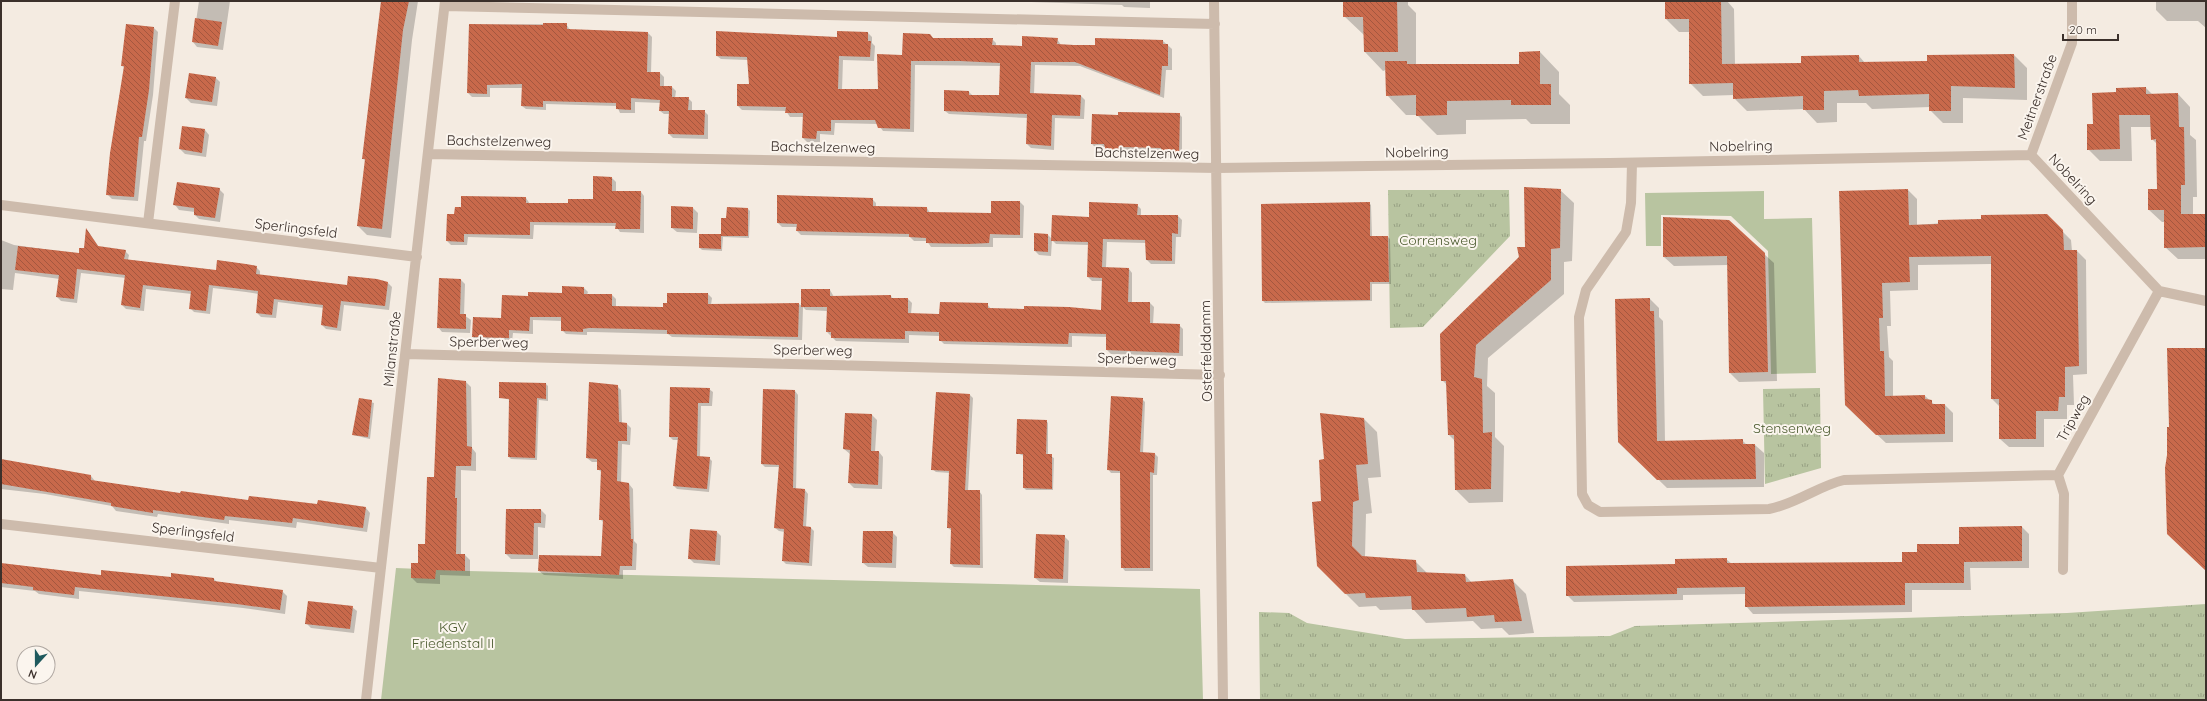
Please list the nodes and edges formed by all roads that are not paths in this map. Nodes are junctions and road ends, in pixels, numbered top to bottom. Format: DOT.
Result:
graph roads {
  1 [pos="175,1"];
  2 [pos="1214,1"];
  3 [pos="2072,1"];
  4 [pos="445,4"];
  5 [pos="1215,24"];
  6 [pos="428,154"];
  7 [pos="2031,155"];
  8 [pos="1632,163"];
  9 [pos="1217,168"];
  10 [pos="1,205"];
  11 [pos="148,224"];
  12 [pos="417,256"];
  13 [pos="2159,291"];
  14 [pos="2206,301"];
  15 [pos="406,354"];
  16 [pos="1220,376"];
  17 [pos="2058,475"];
  18 [pos="1,524"];
  19 [pos="381,568"];
  20 [pos="2063,570"];
  21 [pos="366,700"];
  22 [pos="1223,700"];
  1 -- 11 [label="street"];
  2 -- 5 [label="street, Osterfelddamm"];
  3 -- 7 [label="street, Meitnerstraße"];
  4 -- 5 [label="street"];
  4 -- 6 [label="street, Milanstraße"];
  5 -- 9 [label="street, Osterfelddamm"];
  6 -- 9 [label="street, Bachstelzenweg"];
  6 -- 12 [label="street, Milanstraße"];
  7 -- 8 [label="street, Nobelring"];
  7 -- 13 [label="street, Nobelring"];
  8 -- 9 [label="street, Nobelring"];
  8 -- 17 [label="street"];
  9 -- 16 [label="street, Osterfelddamm"];
  10 -- 11 [label="street, Sperlingsfeld"];
  11 -- 12 [label="street, Sperlingsfeld"];
  12 -- 15 [label="street, Milanstraße"];
  13 -- 14 [label="street"];
  13 -- 17 [label="street, Tripweg"];
  15 -- 16 [label="street, Sperberweg"];
  15 -- 19 [label="street, Milanstraße"];
  16 -- 22 [label="street, Osterfelddamm"];
  17 -- 20 [label="street"];
  18 -- 19 [label="street, Sperlingsfeld"];
  19 -- 21 [label="street, Milanstraße"];
}
